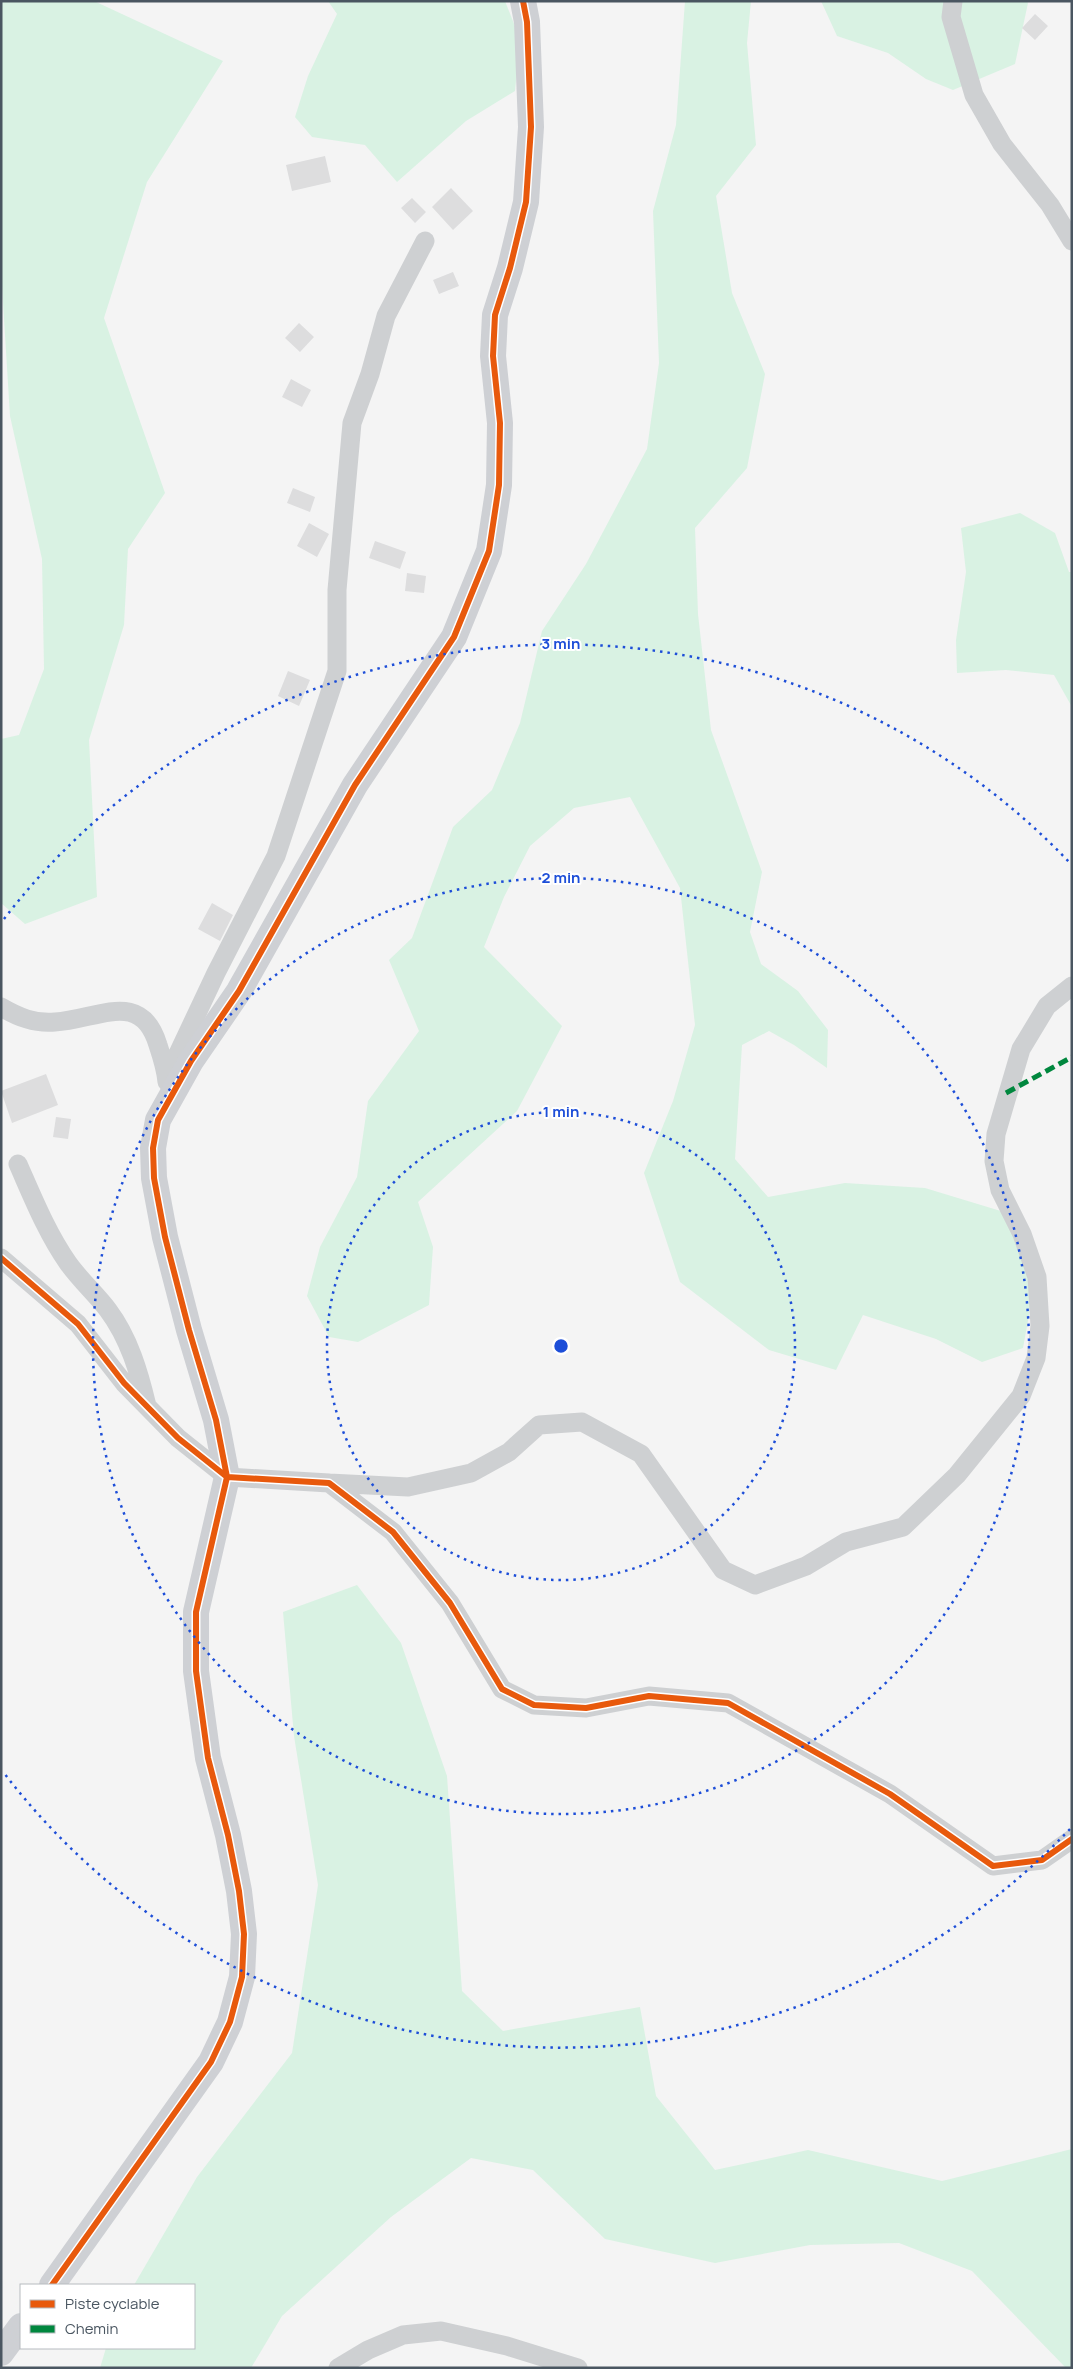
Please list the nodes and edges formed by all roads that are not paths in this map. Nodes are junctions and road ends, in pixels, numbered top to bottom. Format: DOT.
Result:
graph roads {
  1 [pos="523,1"];
  2 [pos="952,1"];
  3 [pos="425,241"];
  4 [pos="1072,242"];
  5 [pos="1072,986"];
  6 [pos="1,1007"];
  7 [pos="168,1089"];
  8 [pos="18,1164"];
  9 [pos="1,1258"];
  10 [pos="148,1407"];
  11 [pos="227,1477"];
  12 [pos="329,1483"];
  13 [pos="1072,1839"];
  14 [pos="53,2284"];
  15 [pos="20,2327"];
  16 [pos="1,2354"];
  17 [pos="338,2368"];
  18 [pos="578,2368"];
  1 -- 7 [label="street"];
  2 -- 4 [label="street"];
  3 -- 7 [label="street"];
  5 -- 12 [label="street"];
  6 -- 7 [label="street"];
  7 -- 11 [label="street"];
  8 -- 10 [label="street"];
  9 -- 10 [label="street"];
  10 -- 11 [label="street"];
  11 -- 12 [label="street"];
  11 -- 14 [label="street"];
  12 -- 13 [label="street"];
  15 -- 16 [label="street"];
  17 -- 18 [label="street"];
}
